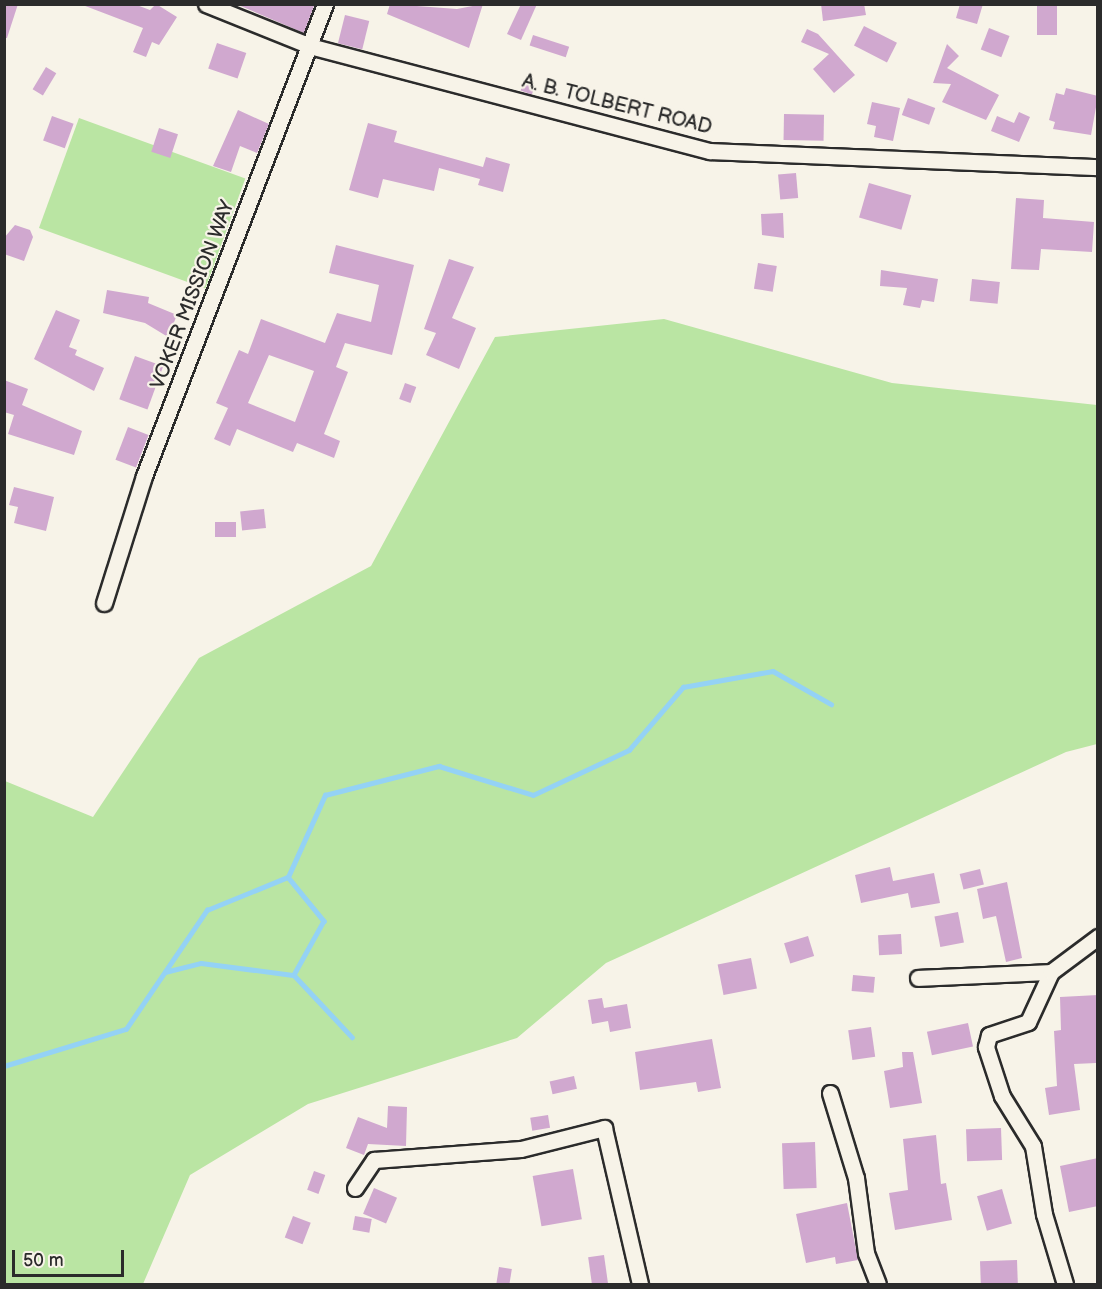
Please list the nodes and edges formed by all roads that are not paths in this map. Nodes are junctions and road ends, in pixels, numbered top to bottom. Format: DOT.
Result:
graph roads {
  1 [pos="206,4"];
  2 [pos="325,4"];
  3 [pos="313,47"];
  4 [pos="1098,167"];
  5 [pos="104,603"];
  6 [pos="1098,937"];
  7 [pos="1052,972"];
  8 [pos="918,978"];
  9 [pos="830,1093"];
  10 [pos="355,1188"];
  11 [pos="640,1284"];
  12 [pos="878,1284"];
  13 [pos="1065,1284"];
  1 -- 3 [label="street, A. B. TOLBERT ROAD"];
  2 -- 3 [label="street, VOKER MISSION WAY"];
  3 -- 4 [label="street, A. B. TOLBERT ROAD"];
  3 -- 5 [label="street, VOKER MISSION WAY"];
  6 -- 7 [label="street"];
  7 -- 8 [label="street"];
  7 -- 13 [label="street"];
  9 -- 12 [label="street"];
  10 -- 11 [label="street"];
}
